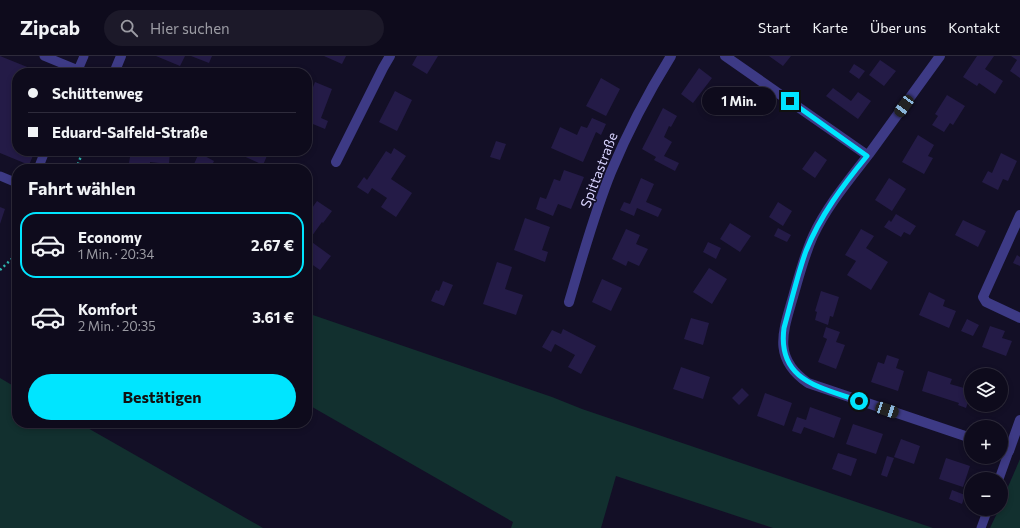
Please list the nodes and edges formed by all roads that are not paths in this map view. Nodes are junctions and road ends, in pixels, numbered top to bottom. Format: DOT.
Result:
graph roads {
  1 [pos="44,56"];
  2 [pos="84,56"];
  3 [pos="121,56"];
  4 [pos="390,56"];
  5 [pos="671,56"];
  6 [pos="725,56"];
  7 [pos="940,56"];
  8 [pos="70,68"];
  9 [pos="80,68"];
  10 [pos="116,68"];
  11 [pos="867,156"];
  12 [pos="336,162"];
  13 [pos="0,176"];
  14 [pos="12,181"];
  15 [pos="1020,215"];
  16 [pos="569,302"];
  17 [pos="1020,318"];
  18 [pos="1020,420"];
  19 [pos="964,436"];
  20 [pos="1008,443"];
  21 [pos="985,516"];
  22 [pos="981,528"];
  1 -- 8 [label="lane"];
  2 -- 9 [label="lane"];
  3 -- 10 [label="street"];
  4 -- 12 [label="street"];
  5 -- 16 [label="street, Spittastraße"];
  6 -- 11 [label="street"];
  7 -- 11 [label="street"];
  11 -- 19 [label="street"];
  13 -- 14 [label="lane"];
  15 -- 17 [label="street"];
  18 -- 20 [label="street"];
  21 -- 22 [label="lane"];
}
